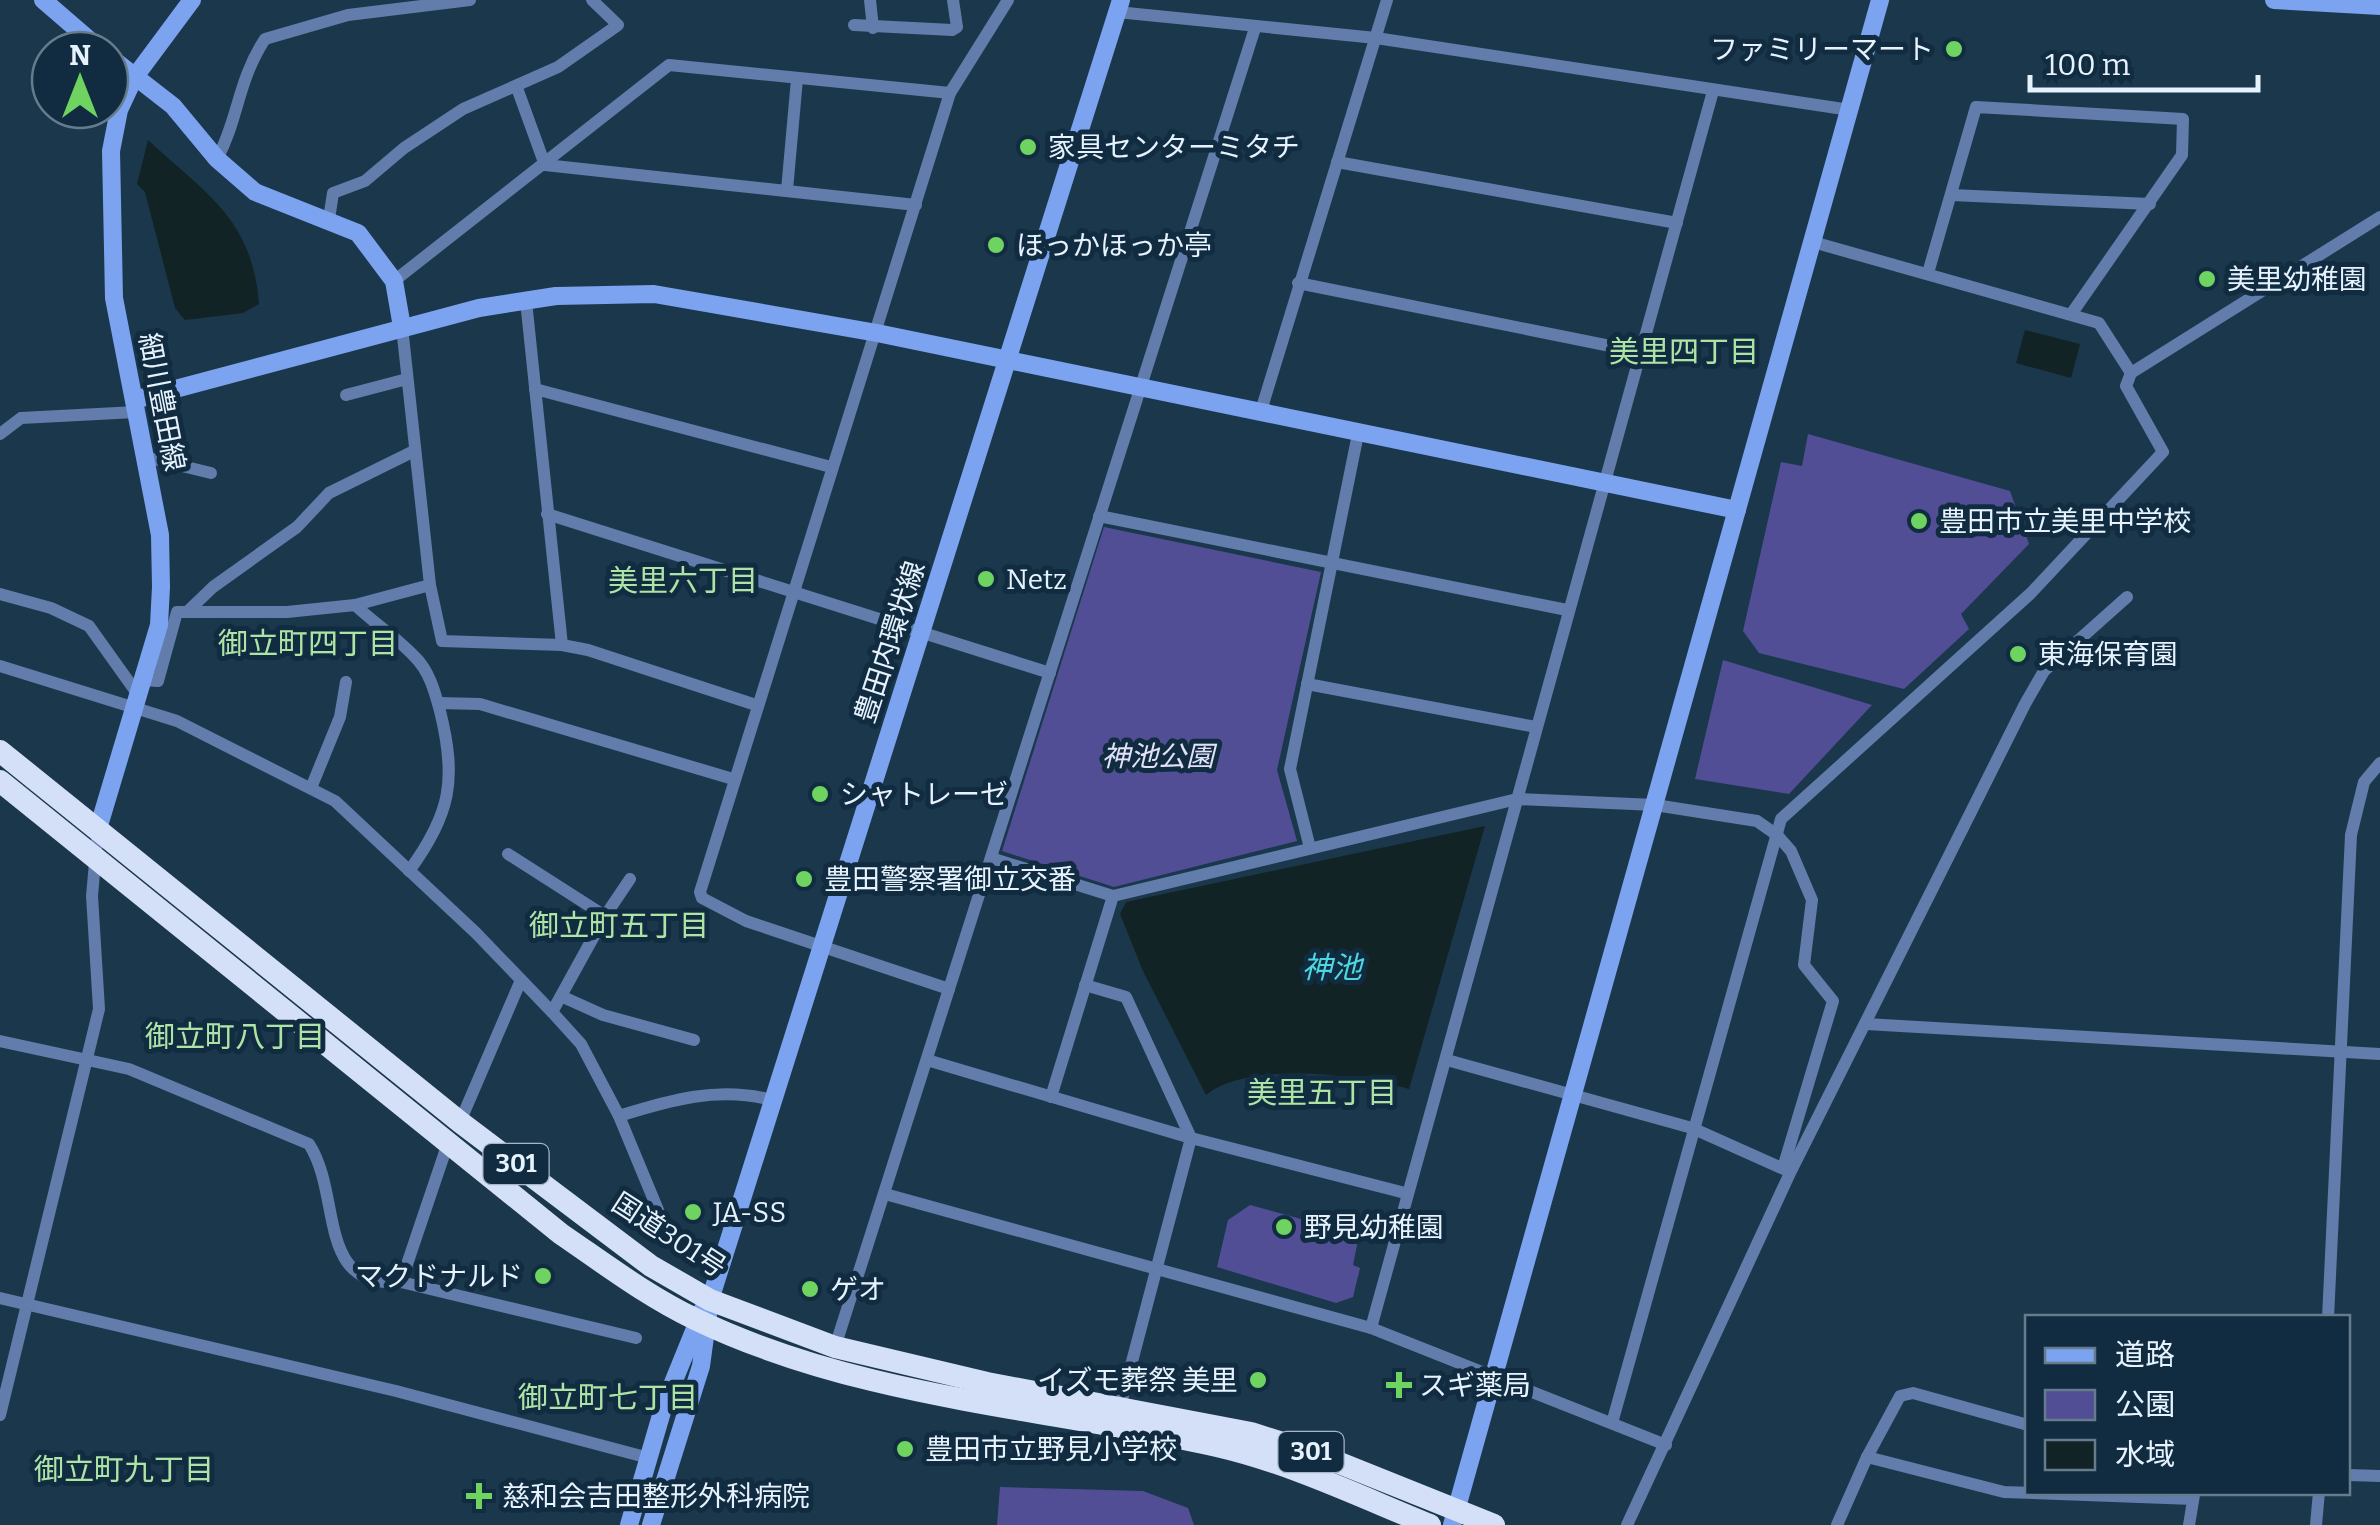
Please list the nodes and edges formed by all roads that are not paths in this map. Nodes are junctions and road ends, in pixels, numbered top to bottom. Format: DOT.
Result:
graph roads {
  1 [pos="43,0"];
  2 [pos="192,0"];
  3 [pos="470,0"];
  4 [pos="592,0"];
  5 [pos="870,0"];
  6 [pos="953,0"];
  7 [pos="1008,0"];
  8 [pos="1388,0"];
  9 [pos="1880,0"];
  10 [pos="2276,0"];
  11 [pos="1119,6"];
  12 [pos="2380,6"];
  13 [pos="854,25"];
  14 [pos="872,28"];
  15 [pos="1255,28"];
  16 [pos="78,30"];
  17 [pos="1376,38"];
  18 [pos="130,74"];
  19 [pos="134,78"];
  20 [pos="797,79"];
  21 [pos="517,88"];
  22 [pos="1714,91"];
  23 [pos="950,93"];
  24 [pos="1850,110"];
  25 [pos="217,160"];
  26 [pos="1337,162"];
  27 [pos="545,166"];
  28 [pos="786,190"];
  29 [pos="1952,195"];
  30 [pos="2150,204"];
  31 [pos="916,205"];
  32 [pos="2380,217"];
  33 [pos="329,220"];
  34 [pos="1677,224"];
  35 [pos="1813,242"];
  36 [pos="1928,273"];
  37 [pos="394,281"];
  38 [pos="1298,283"];
  39 [pos="526,301"];
  40 [pos="2072,313"];
  41 [pos="402,327"];
  42 [pos="876,332"];
  43 [pos="1640,352"];
  44 [pos="1006,362"];
  45 [pos="2132,373"];
  46 [pos="407,379"];
  47 [pos="1140,388"];
  48 [pos="535,389"];
  49 [pos="346,396"];
  50 [pos="135,406"];
  51 [pos="1260,414"];
  52 [pos="0,434"];
  53 [pos="1358,434"];
  54 [pos="414,451"];
  55 [pos="145,457"];
  56 [pos="831,467"];
  57 [pos="211,473"];
  58 [pos="1606,482"];
  59 [pos="1737,510"];
  60 [pos="547,514"];
  61 [pos="1099,516"];
  62 [pos="1331,564"];
  63 [pos="430,585"];
  64 [pos="792,593"];
  65 [pos="0,594"];
  66 [pos="2128,597"];
  67 [pos="355,605"];
  68 [pos="1568,610"];
  69 [pos="187,612"];
  70 [pos="924,630"];
  71 [pos="562,645"];
  72 [pos="0,666"];
  73 [pos="1050,673"];
  74 [pos="346,682"];
  75 [pos="1307,684"];
  76 [pos="139,696"];
  77 [pos="438,702"];
  78 [pos="756,705"];
  79 [pos="1536,728"];
  80 [pos="0,752"];
  81 [pos="2380,763"];
  82 [pos="733,779"];
  83 [pos="0,781"];
  84 [pos="311,788"];
  85 [pos="1517,798"];
  86 [pos="1655,805"];
  87 [pos="98,829"];
  88 [pos="1777,834"];
  89 [pos="1310,848"];
  90 [pos="94,854"];
  91 [pos="508,854"];
  92 [pos="992,858"];
  93 [pos="408,871"];
  94 [pos="630,879"];
  95 [pos="1113,896"];
  96 [pos="605,916"];
  97 [pos="823,944"];
  98 [pos="521,980"];
  99 [pos="1085,985"];
  100 [pos="950,989"];
  101 [pos="563,996"];
  102 [pos="552,1012"];
  103 [pos="1866,1024"];
  104 [pos="694,1040"];
  105 [pos="0,1041"];
  106 [pos="2340,1052"];
  107 [pos="2380,1054"];
  108 [pos="86,1060"];
  109 [pos="927,1060"];
  110 [pos="1447,1060"];
  111 [pos="1573,1095"];
  112 [pos="1051,1097"];
  113 [pos="772,1100"];
  114 [pos="619,1116"];
  115 [pos="1692,1128"];
  116 [pos="454,1131"];
  117 [pos="1192,1138"];
  118 [pos="1787,1170"];
  119 [pos="1405,1193"];
  120 [pos="885,1194"];
  121 [pos="663,1222"];
  122 [pos="1158,1271"];
  123 [pos="402,1282"];
  124 [pos="0,1298"];
  125 [pos="28,1304"];
  126 [pos="704,1314"];
  127 [pos="2328,1315"];
  128 [pos="1371,1328"];
  129 [pos="636,1338"];
  130 [pos="835,1347"];
  131 [pos="1494,1378"];
  132 [pos="1120,1406"];
  133 [pos="0,1415"];
  134 [pos="1612,1423"];
  135 [pos="2025,1424"];
  136 [pos="1666,1445"];
  137 [pos="1867,1457"];
  138 [pos="648,1458"];
  139 [pos="2350,1474"];
  140 [pos="2380,1476"];
  141 [pos="2025,1492"];
  142 [pos="2145,1495"];
  143 [pos="2319,1495"];
  144 [pos="2194,1496"];
  145 [pos="1454,1518"];
  146 [pos="629,1525"];
  147 [pos="650,1525"];
  148 [pos="1430,1525"];
  149 [pos="1494,1525"];
  150 [pos="1628,1525"];
  151 [pos="1837,1525"];
  152 [pos="2189,1525"];
  153 [pos="2316,1525"];
  1 -- 16 [label="street"];
  2 -- 19 [label="street, 細川豊田線"];
  3 -- 25 [label="street"];
  4 -- 21 [label="street"];
  5 -- 14 [label="street"];
  6 -- 14 [label="street"];
  7 -- 23 [label="street"];
  8 -- 17 [label="street"];
  9 -- 24 [label="street"];
  10 -- 12 [label="street"];
  11 -- 15 [label="street"];
  11 -- 44 [label="street, 豊田内環状線"];
  13 -- 14 [label="street"];
  15 -- 17 [label="street"];
  15 -- 47 [label="street"];
  17 -- 22 [label="street"];
  17 -- 26 [label="street"];
  18 -- 19 [label="street"];
  19 -- 25 [label="street"];
  19 -- 50 [label="street, 細川豊田線"];
  20 -- 23 [label="street"];
  20 -- 27 [label="street"];
  20 -- 28 [label="street"];
  21 -- 27 [label="street"];
  21 -- 33 [label="street"];
  22 -- 24 [label="street"];
  22 -- 34 [label="street"];
  23 -- 31 [label="street"];
  24 -- 35 [label="street"];
  25 -- 33 [label="street"];
  26 -- 34 [label="street"];
  26 -- 38 [label="street"];
  27 -- 28 [label="street"];
  27 -- 37 [label="street"];
  28 -- 31 [label="street"];
  29 -- 30 [label="street"];
  29 -- 30 [label="street"];
  29 -- 36 [label="street"];
  30 -- 40 [label="street"];
  31 -- 42 [label="street"];
  32 -- 45 [label="street"];
  33 -- 37 [label="street"];
  34 -- 43 [label="street"];
  35 -- 36 [label="street"];
  35 -- 59 [label="street"];
  36 -- 40 [label="street"];
  37 -- 41 [label="street"];
  38 -- 43 [label="street"];
  38 -- 51 [label="street"];
  39 -- 41 [label="street"];
  39 -- 42 [label="street"];
  39 -- 48 [label="street"];
  40 -- 45 [label="street"];
  41 -- 46 [label="street"];
  41 -- 50 [label="street"];
  42 -- 44 [label="street"];
  42 -- 56 [label="street"];
  43 -- 58 [label="street"];
  44 -- 47 [label="street"];
  44 -- 70 [label="street, 豊田内環状線"];
  45 -- 88 [label="street"];
  46 -- 49 [label="street"];
  46 -- 54 [label="street"];
  47 -- 51 [label="street"];
  47 -- 61 [label="street"];
  48 -- 56 [label="street"];
  48 -- 60 [label="street"];
  50 -- 52 [label="street"];
  50 -- 55 [label="street, 細川豊田線"];
  51 -- 53 [label="street"];
  53 -- 58 [label="street"];
  53 -- 62 [label="street"];
  54 -- 63 [label="street"];
  54 -- 69 [label="street"];
  55 -- 57 [label="street"];
  55 -- 76 [label="street, 細川豊田線"];
  56 -- 64 [label="street"];
  58 -- 59 [label="street"];
  58 -- 68 [label="street"];
  59 -- 86 [label="street"];
  60 -- 64 [label="street"];
  60 -- 71 [label="street"];
  61 -- 62 [label="street"];
  61 -- 73 [label="street"];
  62 -- 68 [label="street"];
  62 -- 75 [label="street"];
  63 -- 67 [label="street"];
  63 -- 71 [label="street"];
  64 -- 70 [label="street"];
  64 -- 78 [label="street"];
  65 -- 76 [label="street"];
  66 -- 103 [label="street"];
  67 -- 69 [label="street"];
  67 -- 77 [label="street"];
  68 -- 79 [label="street"];
  69 -- 76 [label="street"];
  70 -- 73 [label="street"];
  70 -- 97 [label="street, 豊田内環状線"];
  71 -- 78 [label="street"];
  72 -- 76 [label="street"];
  73 -- 92 [label="street"];
  74 -- 84 [label="street"];
  75 -- 79 [label="street"];
  75 -- 89 [label="street"];
  76 -- 84 [label="street"];
  76 -- 87 [label="street, 細川豊田線"];
  77 -- 82 [label="street"];
  77 -- 93 [label="street"];
  78 -- 82 [label="street"];
  79 -- 85 [label="street"];
  80 -- 87 [label="highway, 国道301号 / 301"];
  81 -- 106 [label="street"];
  82 -- 97 [label="street"];
  83 -- 90 [label="highway, 国道301号 / 301"];
  84 -- 93 [label="street"];
  85 -- 86 [label="street"];
  85 -- 89 [label="street"];
  85 -- 110 [label="street"];
  86 -- 88 [label="street"];
  86 -- 111 [label="street"];
  87 -- 90 [label="street"];
  87 -- 116 [label="highway, 国道301号 / 301"];
  88 -- 115 [label="street"];
  88 -- 118 [label="street"];
  89 -- 95 [label="street"];
  90 -- 108 [label="street"];
  90 -- 116 [label="highway, 国道301号 / 301"];
  91 -- 96 [label="street"];
  92 -- 95 [label="street"];
  92 -- 100 [label="street"];
  93 -- 98 [label="street"];
  94 -- 96 [label="street"];
  95 -- 99 [label="street"];
  96 -- 101 [label="street"];
  97 -- 100 [label="street"];
  97 -- 113 [label="street, 豊田内環状線"];
  98 -- 102 [label="street"];
  98 -- 116 [label="street"];
  99 -- 112 [label="street"];
  99 -- 117 [label="street"];
  100 -- 109 [label="street"];
  101 -- 102 [label="street"];
  101 -- 104 [label="street"];
  102 -- 114 [label="street"];
  103 -- 106 [label="street"];
  103 -- 118 [label="street"];
  105 -- 108 [label="street"];
  106 -- 107 [label="street"];
  106 -- 127 [label="street"];
  108 -- 123 [label="street"];
  108 -- 125 [label="street"];
  109 -- 112 [label="street"];
  109 -- 120 [label="street"];
  110 -- 111 [label="street"];
  110 -- 119 [label="street"];
  111 -- 115 [label="street"];
  111 -- 131 [label="street"];
  112 -- 117 [label="street"];
  113 -- 114 [label="street"];
  113 -- 126 [label="street, 豊田内環状線"];
  114 -- 121 [label="street"];
  115 -- 118 [label="street"];
  115 -- 134 [label="street"];
  116 -- 123 [label="street"];
  116 -- 126 [label="highway, 国道301号 / 301"];
  117 -- 119 [label="street"];
  117 -- 122 [label="street"];
  118 -- 136 [label="street"];
  119 -- 128 [label="street"];
  120 -- 122 [label="street"];
  120 -- 130 [label="street"];
  122 -- 128 [label="street"];
  122 -- 132 [label="street"];
  123 -- 129 [label="street"];
  124 -- 125 [label="street"];
  125 -- 133 [label="street"];
  125 -- 138 [label="street"];
  126 -- 130 [label="highway, 国道301号 / 301"];
  126 -- 138 [label="street"];
  126 -- 147 [label="street"];
  126 -- 148 [label="highway, 国道301号 / 301"];
  128 -- 131 [label="street"];
  130 -- 132 [label="highway, 国道301号 / 301"];
  131 -- 134 [label="street"];
  131 -- 145 [label="street"];
  132 -- 145 [label="highway, 国道301号 / 301"];
  134 -- 136 [label="street"];
  135 -- 137 [label="street"];
  136 -- 150 [label="street"];
  137 -- 141 [label="street"];
  137 -- 151 [label="street"];
  138 -- 146 [label="street"];
  139 -- 140 [label="street"];
  142 -- 144 [label="street"];
  143 -- 153 [label="street"];
  144 -- 152 [label="street"];
  145 -- 149 [label="highway, 国道301号 / 301"];
}
